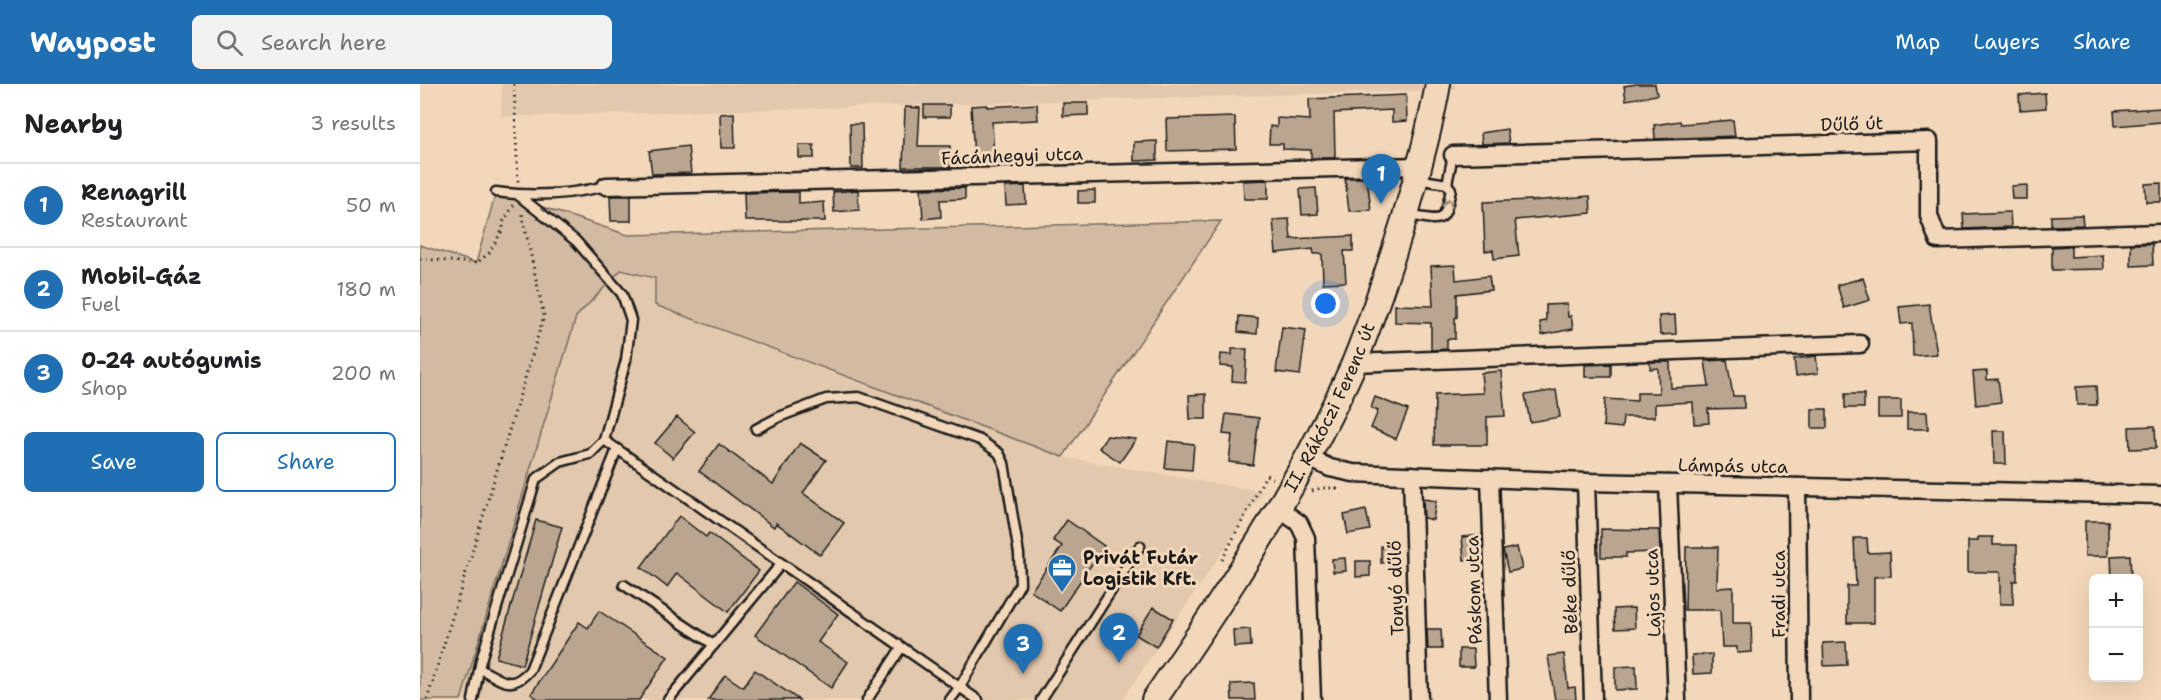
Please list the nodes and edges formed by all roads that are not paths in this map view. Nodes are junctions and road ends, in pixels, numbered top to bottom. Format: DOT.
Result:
graph roads {
  1 [pos="1438,84"];
  2 [pos="1453,155"];
  3 [pos="1418,172"];
  4 [pos="1447,184"];
  5 [pos="606,186"];
  6 [pos="496,192"];
  7 [pos="518,195"];
  8 [pos="1406,214"];
  9 [pos="2161,233"];
  10 [pos="1860,344"];
  11 [pos="1354,363"];
  12 [pos="756,429"];
  13 [pos="604,440"];
  14 [pos="617,449"];
  15 [pos="1307,458"];
  16 [pos="1412,475"];
  17 [pos="1490,478"];
  18 [pos="1586,482"];
  19 [pos="1668,484"];
  20 [pos="1797,487"];
  21 [pos="2161,495"];
  22 [pos="1279,509"];
  23 [pos="1140,546"];
  24 [pos="781,564"];
  25 [pos="624,585"];
  26 [pos="714,645"];
  27 [pos="901,648"];
  28 [pos="480,669"];
  29 [pos="959,688"];
  30 [pos="473,700"];
  31 [pos="669,700"];
  32 [pos="867,700"];
  33 [pos="950,700"];
  34 [pos="978,700"];
  35 [pos="1041,700"];
  36 [pos="1154,700"];
  37 [pos="1312,700"];
  38 [pos="1419,700"];
  39 [pos="1498,700"];
  40 [pos="1593,700"];
  41 [pos="1677,700"];
  42 [pos="1799,700"];
  1 -- 3 [label="main road, II. Rákóczi Ferenc út"];
  2 -- 4 [label="lane"];
  2 -- 9 [label="street, Dűlő út"];
  3 -- 4 [label="lane"];
  3 -- 5 [label="street, Fácánhegyi utca"];
  3 -- 8 [label="main road, II. Rákóczi Ferenc út"];
  8 -- 4 [label="lane, one-way"];
  5 -- 7 [label="lane"];
  6 -- 7 [label="lane"];
  7 -- 13 [label="lane"];
  8 -- 11 [label="main road, II. Rákóczi Ferenc út"];
  10 -- 11 [label="street"];
  11 -- 15 [label="main road, II. Rákóczi Ferenc út"];
  12 -- 29 [label="lane"];
  13 -- 14 [label="lane"];
  13 -- 28 [label="lane"];
  14 -- 24 [label="lane"];
  14 -- 28 [label="lane"];
  15 -- 16 [label="street, Lámpás utca"];
  15 -- 22 [label="main road, II. Rákóczi Ferenc út"];
  16 -- 17 [label="street, Lámpás utca"];
  16 -- 38 [label="street, Tonyó dűlő"];
  17 -- 18 [label="street, Lámpás utca"];
  17 -- 39 [label="street, Páskom utca"];
  18 -- 19 [label="street, Lámpás utca"];
  18 -- 40 [label="street, Béke dűlő"];
  19 -- 20 [label="street, Lámpás utca"];
  19 -- 41 [label="street, Lajos utca"];
  20 -- 21 [label="street, Lámpás utca"];
  20 -- 42 [label="street, Fradi utca"];
  22 -- 36 [label="main road, II. Rákóczi Ferenc út"];
  22 -- 37 [label="street"];
  23 -- 35 [label="lane"];
  24 -- 26 [label="lane"];
  24 -- 27 [label="lane"];
  25 -- 26 [label="lane"];
  26 -- 31 [label="lane"];
  27 -- 29 [label="lane"];
  27 -- 32 [label="lane"];
  28 -- 30 [label="lane"];
  29 -- 33 [label="lane"];
  29 -- 34 [label="lane"];
}
